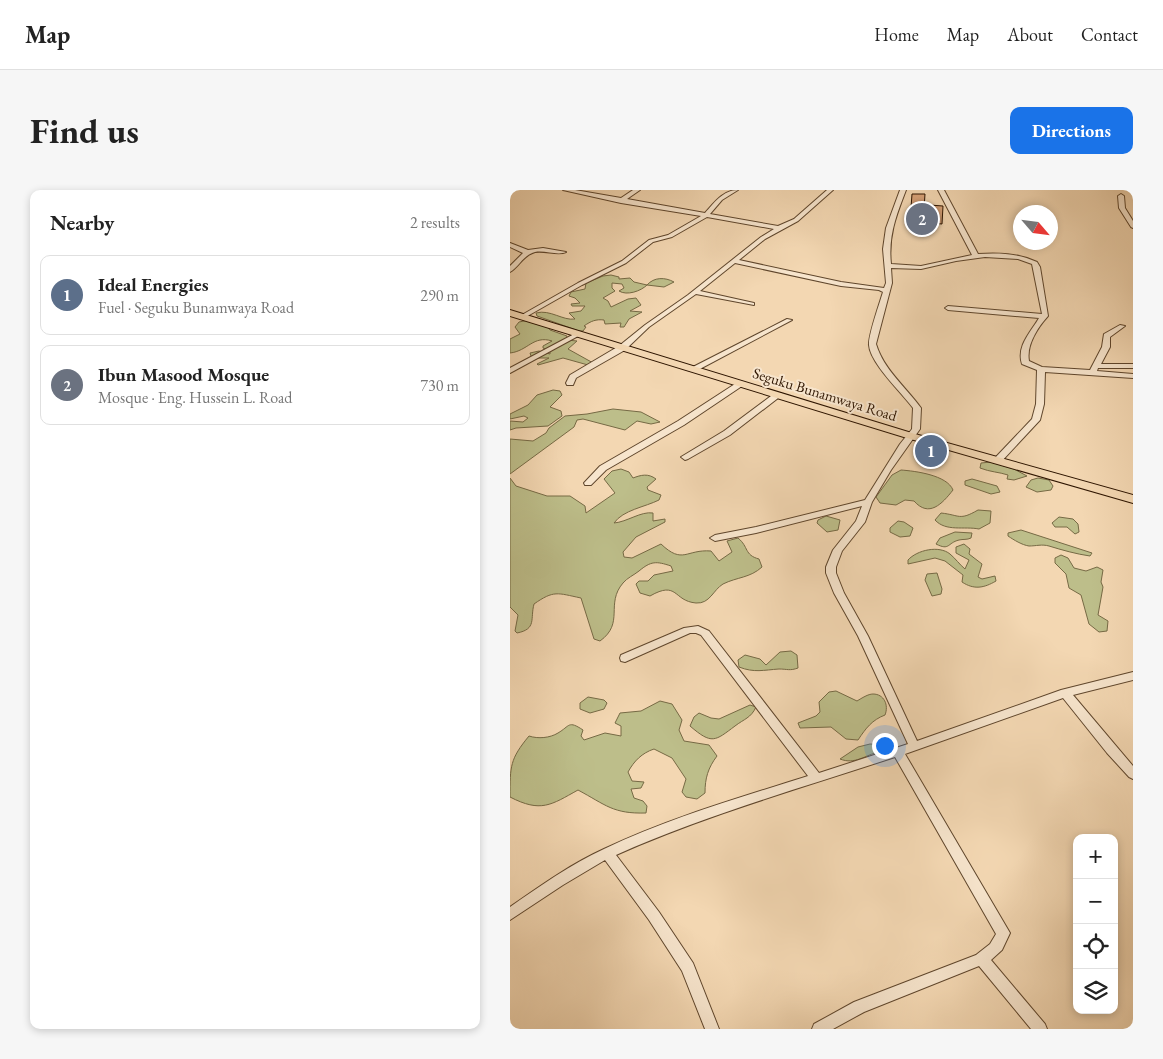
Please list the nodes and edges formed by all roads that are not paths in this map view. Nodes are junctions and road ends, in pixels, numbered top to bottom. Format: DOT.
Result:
graph roads {
  1 [pos="566,190"];
  2 [pos="600,190"];
  3 [pos="637,190"];
  4 [pos="735,190"];
  5 [pos="830,190"];
  6 [pos="903,190"];
  7 [pos="941,190"];
  8 [pos="593,195"];
  9 [pos="1121,196"];
  10 [pos="621,200"];
  11 [pos="706,215"];
  12 [pos="1133,226"];
  13 [pos="780,228"];
  14 [pos="510,245"];
  15 [pos="528,252"];
  16 [pos="563,252"];
  17 [pos="976,257"];
  18 [pos="734,261"];
  19 [pos="888,266"];
  20 [pos="510,270"];
  21 [pos="887,291"];
  22 [pos="695,292"];
  23 [pos="752,304"];
  24 [pos="948,308"];
  25 [pos="510,313"];
  26 [pos="1045,316"];
  27 [pos="522,317"];
  28 [pos="788,320"];
  29 [pos="1122,326"];
  30 [pos="578,334"];
  31 [pos="622,348"];
  32 [pos="1133,366"];
  33 [pos="693,369"];
  34 [pos="1041,369"];
  35 [pos="1094,370"];
  36 [pos="510,372"];
  37 [pos="1133,376"];
  38 [pos="570,383"];
  39 [pos="741,384"];
  40 [pos="778,395"];
  41 [pos="911,436"];
  42 [pos="685,457"];
  43 [pos="997,460"];
  44 [pos="588,483"];
  45 [pos="1133,499"];
  46 [pos="868,502"];
  47 [pos="716,538"];
  48 [pos="625,658"];
  49 [pos="1133,676"];
  50 [pos="1065,694"];
  51 [pos="914,745"];
  52 [pos="898,752"];
  53 [pos="1133,774"];
  54 [pos="816,778"];
  55 [pos="607,852"];
  56 [pos="510,914"];
  57 [pos="981,958"];
  58 [pos="712,1029"];
  59 [pos="819,1029"];
  60 [pos="1040,1029"];
  1 -- 8 [label="street"];
  2 -- 8 [label="street"];
  3 -- 10 [label="street"];
  4 -- 11 [label="street"];
  5 -- 13 [label="street"];
  6 -- 19 [label="street"];
  7 -- 17 [label="street"];
  8 -- 10 [label="street"];
  9 -- 12 [label="street"];
  10 -- 11 [label="street"];
  11 -- 13 [label="street"];
  11 -- 27 [label="street"];
  13 -- 18 [label="street"];
  14 -- 15 [label="street"];
  15 -- 16 [label="street"];
  15 -- 20 [label="street"];
  17 -- 19 [label="street"];
  17 -- 26 [label="street"];
  18 -- 21 [label="street"];
  18 -- 22 [label="street"];
  19 -- 21 [label="street"];
  21 -- 41 [label="street"];
  22 -- 23 [label="street"];
  22 -- 31 [label="street"];
  24 -- 26 [label="street"];
  25 -- 27 [label="main road, Seguku Bunamwaya Road"];
  26 -- 34 [label="street"];
  27 -- 30 [label="main road, Seguku Bunamwaya Road"];
  28 -- 33 [label="street"];
  29 -- 35 [label="street"];
  30 -- 31 [label="main road, Seguku Bunamwaya Road"];
  30 -- 36 [label="street"];
  31 -- 33 [label="main road, Seguku Bunamwaya Road"];
  31 -- 38 [label="street"];
  32 -- 35 [label="street"];
  33 -- 39 [label="main road, Seguku Bunamwaya Road"];
  34 -- 35 [label="street"];
  34 -- 43 [label="street"];
  35 -- 37 [label="street"];
  39 -- 40 [label="main road, Seguku Bunamwaya Road"];
  39 -- 44 [label="street"];
  40 -- 41 [label="main road, Seguku Bunamwaya Road"];
  40 -- 42 [label="street"];
  41 -- 43 [label="main road, Seguku Bunamwaya Road"];
  41 -- 46 [label="street"];
  43 -- 45 [label="main road, Seguku Bunamwaya Road"];
  46 -- 47 [label="street"];
  46 -- 51 [label="street"];
  48 -- 54 [label="street"];
  49 -- 50 [label="street"];
  50 -- 51 [label="street"];
  50 -- 53 [label="street"];
  51 -- 52 [label="street"];
  52 -- 54 [label="street"];
  52 -- 57 [label="street"];
  54 -- 55 [label="street"];
  55 -- 56 [label="street"];
  55 -- 58 [label="street"];
  57 -- 59 [label="street"];
  57 -- 60 [label="street"];
}
